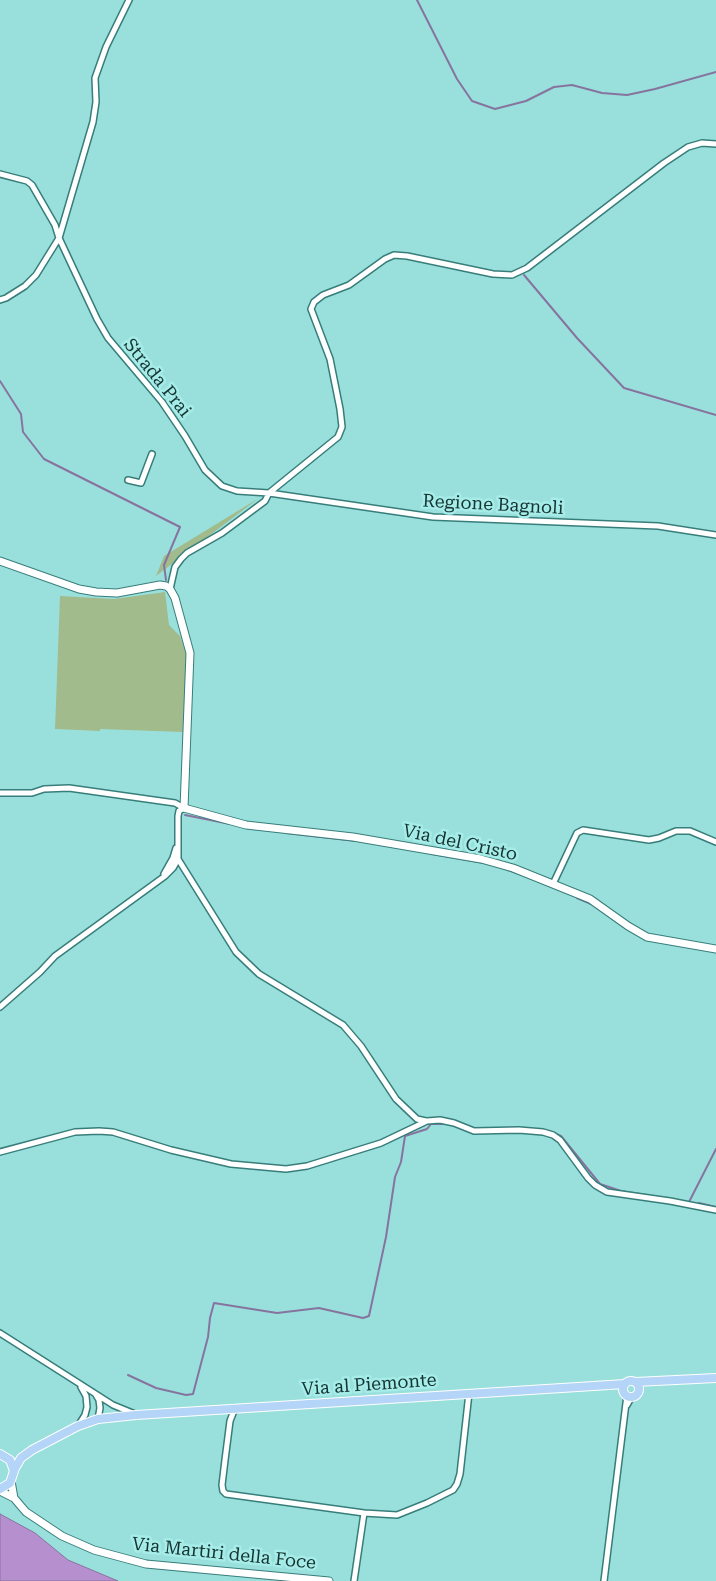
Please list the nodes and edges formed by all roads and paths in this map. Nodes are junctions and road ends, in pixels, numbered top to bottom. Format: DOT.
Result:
graph roads {
  1 [pos="129,0"];
  2 [pos="716,144"];
  3 [pos="0,174"];
  4 [pos="59,238"];
  5 [pos="0,300"];
  6 [pos="152,454"];
  7 [pos="128,480"];
  8 [pos="270,493"];
  9 [pos="716,534"];
  10 [pos="0,561"];
  11 [pos="170,589"];
  12 [pos="0,793"];
  13 [pos="184,808"];
  14 [pos="178,836"];
  15 [pos="716,842"];
  16 [pos="178,859"];
  17 [pos="159,880"];
  18 [pos="553,884"];
  19 [pos="716,949"];
  20 [pos="0,1007"];
  21 [pos="427,1121"];
  22 [pos="0,1152"];
  23 [pos="716,1210"];
  24 [pos="0,1333"];
  25 [pos="716,1378"];
  26 [pos="79,1384"];
  27 [pos="637,1386"];
  28 [pos="627,1391"];
  29 [pos="470,1393"];
  30 [pos="96,1395"];
  31 [pos="236,1408"];
  32 [pos="136,1414"];
  33 [pos="98,1419"];
  34 [pos="78,1426"];
  35 [pos="26,1453"];
  36 [pos="3,1455"];
  37 [pos="14,1470"];
  38 [pos="11,1481"];
  39 [pos="0,1490"];
  40 [pos="14,1498"];
  41 [pos="364,1512"];
  42 [pos="329,1581"];
  43 [pos="354,1581"];
  44 [pos="604,1581"];
  1 -- 4 [label="street"];
  2 -- 8 [label="street"];
  3 -- 4 [label="street, Strada Prai"];
  4 -- 5 [label="street"];
  4 -- 8 [label="street, Strada Prai"];
  6 -- 7 [label="street"];
  8 -- 9 [label="street, Regione Bagnoli"];
  8 -- 11 [label="street"];
  10 -- 11 [label="street"];
  11 -- 13 [label="street"];
  12 -- 13 [label="street"];
  13 -- 14 [label="street"];
  13 -- 18 [label="street, Via del Cristo"];
  14 -- 16 [label="street"];
  14 -- 17 [label="street"];
  15 -- 18 [label="street"];
  16 -- 17 [label="street"];
  16 -- 21 [label="street"];
  17 -- 20 [label="street"];
  18 -- 19 [label="street, Via del Cristo"];
  21 -- 22 [label="street"];
  21 -- 23 [label="street"];
  24 -- 26 [label="street, Via al Piemonte"];
  25 -- 27 [label="main road, Via al Piemonte"];
  26 -- 30 [label="street, Via al Piemonte"];
  26 -- 34 [label="street"];
  27 -- 28 [label="main road, Via al Piemonte"];
  27 -- 28 [label="main road, Via al Piemonte"];
  28 -- 29 [label="main road, Via al Piemonte"];
  28 -- 44 [label="street"];
  29 -- 31 [label="main road, Via al Piemonte"];
  29 -- 41 [label="street"];
  30 -- 32 [label="street, Via al Piemonte"];
  30 -- 33 [label="street"];
  31 -- 32 [label="main road, Via al Piemonte"];
  31 -- 41 [label="street"];
  32 -- 33 [label="main road, Via al Piemonte"];
  33 -- 34 [label="main road, Via al Piemonte"];
  34 -- 35 [label="main road, Via al Piemonte"];
  35 -- 36 [label="main road, Via al Piemonte"];
  35 -- 37 [label="main road, Via al Piemonte"];
  36 -- 37 [label="main road"];
  37 -- 38 [label="main road, Via al Piemonte"];
  38 -- 39 [label="main road"];
  38 -- 40 [label="street"];
  39 -- 40 [label="street, Via Martiri della Foce"];
  40 -- 42 [label="street, Via Martiri della Foce"];
  41 -- 43 [label="street"];
}
